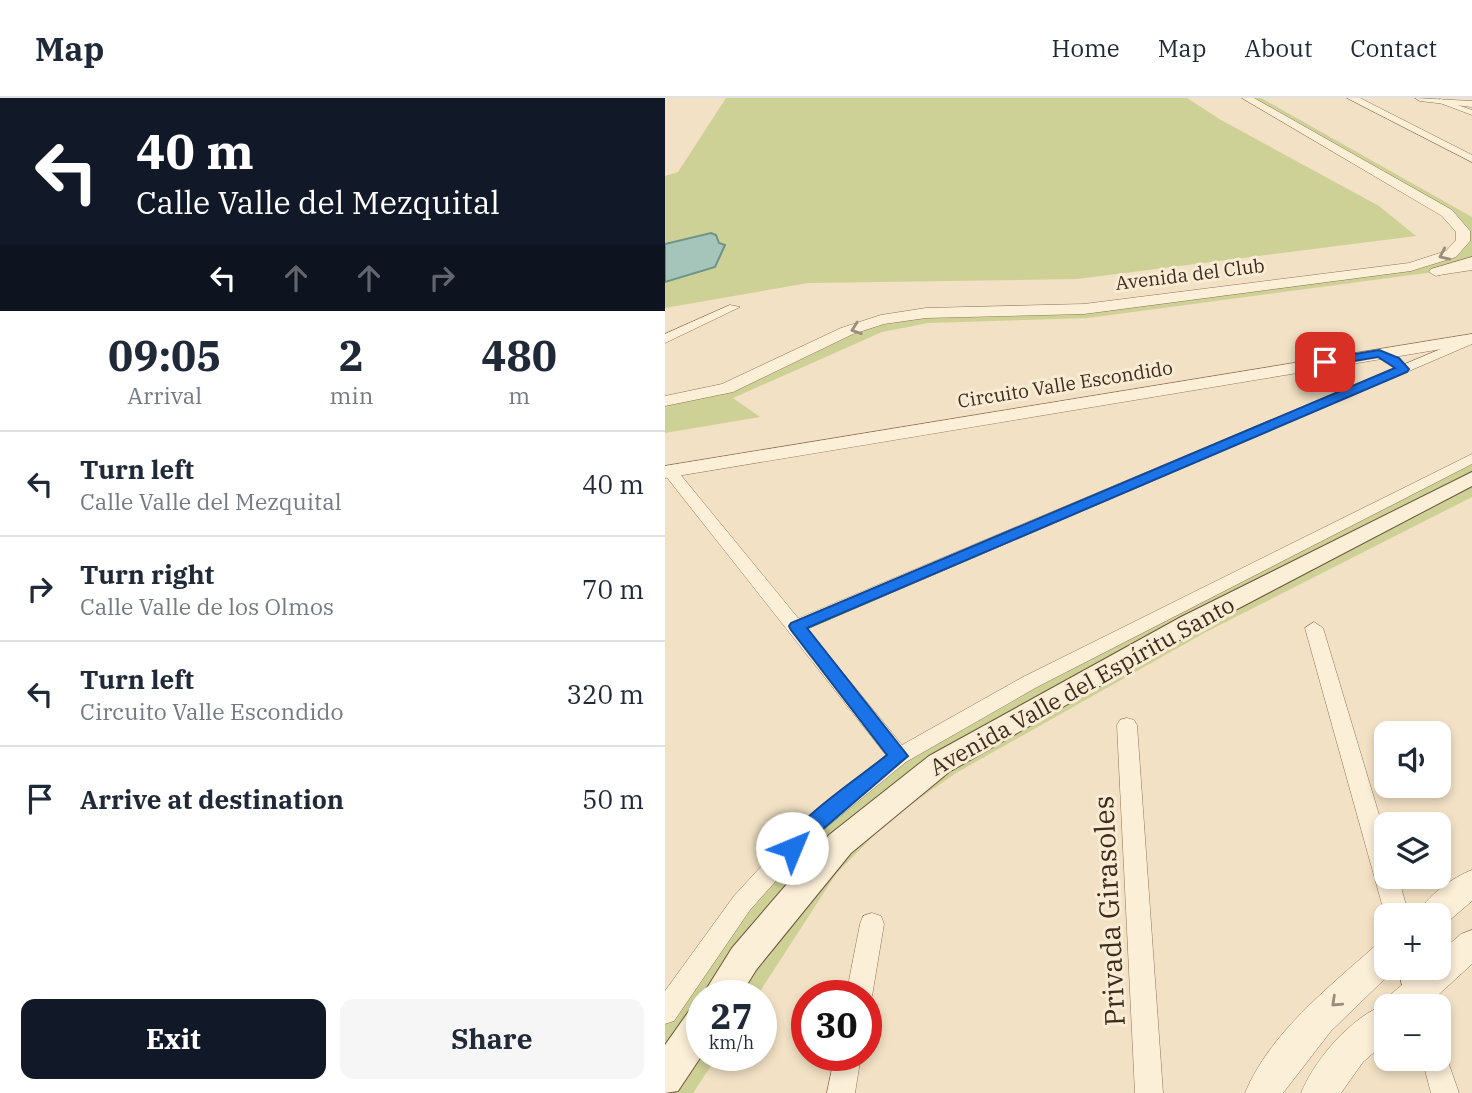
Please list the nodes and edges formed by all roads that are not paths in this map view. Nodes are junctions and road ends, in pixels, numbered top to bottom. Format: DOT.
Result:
graph roads {
  1 [pos="1247,98"];
  2 [pos="1261,98"];
  3 [pos="1352,98"];
  4 [pos="1421,98"];
  5 [pos="1443,101"];
  6 [pos="1472,104"];
  7 [pos="1472,113"];
  8 [pos="1472,159"];
  9 [pos="1470,217"];
  10 [pos="1472,261"];
  11 [pos="1472,267"];
  12 [pos="1424,271"];
  13 [pos="734,307"];
  14 [pos="665,339"];
  15 [pos="1472,340"];
  16 [pos="1379,353"];
  17 [pos="1403,369"];
  18 [pos="667,406"];
  19 [pos="1472,458"];
  20 [pos="668,472"];
  21 [pos="1472,478"];
  22 [pos="797,626"];
  23 [pos="1314,628"];
  24 [pos="1127,725"];
  25 [pos="899,756"];
  26 [pos="1472,883"];
  27 [pos="1394,903"];
  28 [pos="1448,903"];
  29 [pos="872,924"];
  30 [pos="1472,944"];
  31 [pos="1374,967"];
  32 [pos="731,980"];
  33 [pos="862,980"];
  34 [pos="1412,993"];
  35 [pos="665,1012"];
  36 [pos="1374,1031"];
  37 [pos="686,1047"];
  38 [pos="845,1071"];
  39 [pos="1439,1071"];
  40 [pos="665,1078"];
  41 [pos="841,1093"];
  42 [pos="1149,1093"];
  43 [pos="1263,1093"];
  44 [pos="1319,1093"];
  45 [pos="1445,1093"];
  1 -- 12 [label="street, Avenida del Club, one-way"];
  2 -- 9 [label="street"];
  3 -- 8 [label="street"];
  4 -- 5 [label="street"];
  5 -- 6 [label="street"];
  5 -- 7 [label="street"];
  10 -- 12 [label="street, Avenida del Club"];
  11 -- 12 [label="street, Avenida del Club"];
  12 -- 18 [label="street, Avenida del Club"];
  13 -- 14 [label="street"];
  15 -- 16 [label="street, Circuito Valle Escondido"];
  15 -- 17 [label="street"];
  16 -- 17 [label="street"];
  16 -- 20 [label="street, Circuito Valle Escondido"];
  17 -- 22 [label="street"];
  19 -- 25 [label="street"];
  20 -- 22 [label="street"];
  21 -- 32 [label="main road, Avenida Valle del Espíritu Santo"];
  22 -- 25 [label="street"];
  23 -- 27 [label="street"];
  24 -- 42 [label="street, Privada Girasoles"];
  25 -- 35 [label="street"];
  26 -- 28 [label="street"];
  29 -- 33 [label="street"];
  30 -- 34 [label="street"];
  31 -- 43 [label="street, one-way"];
  36 -- 44 [label="street"];
  37 -- 40 [label="main road"];
  38 -- 41 [label="street"];
  39 -- 45 [label="street"];
}
